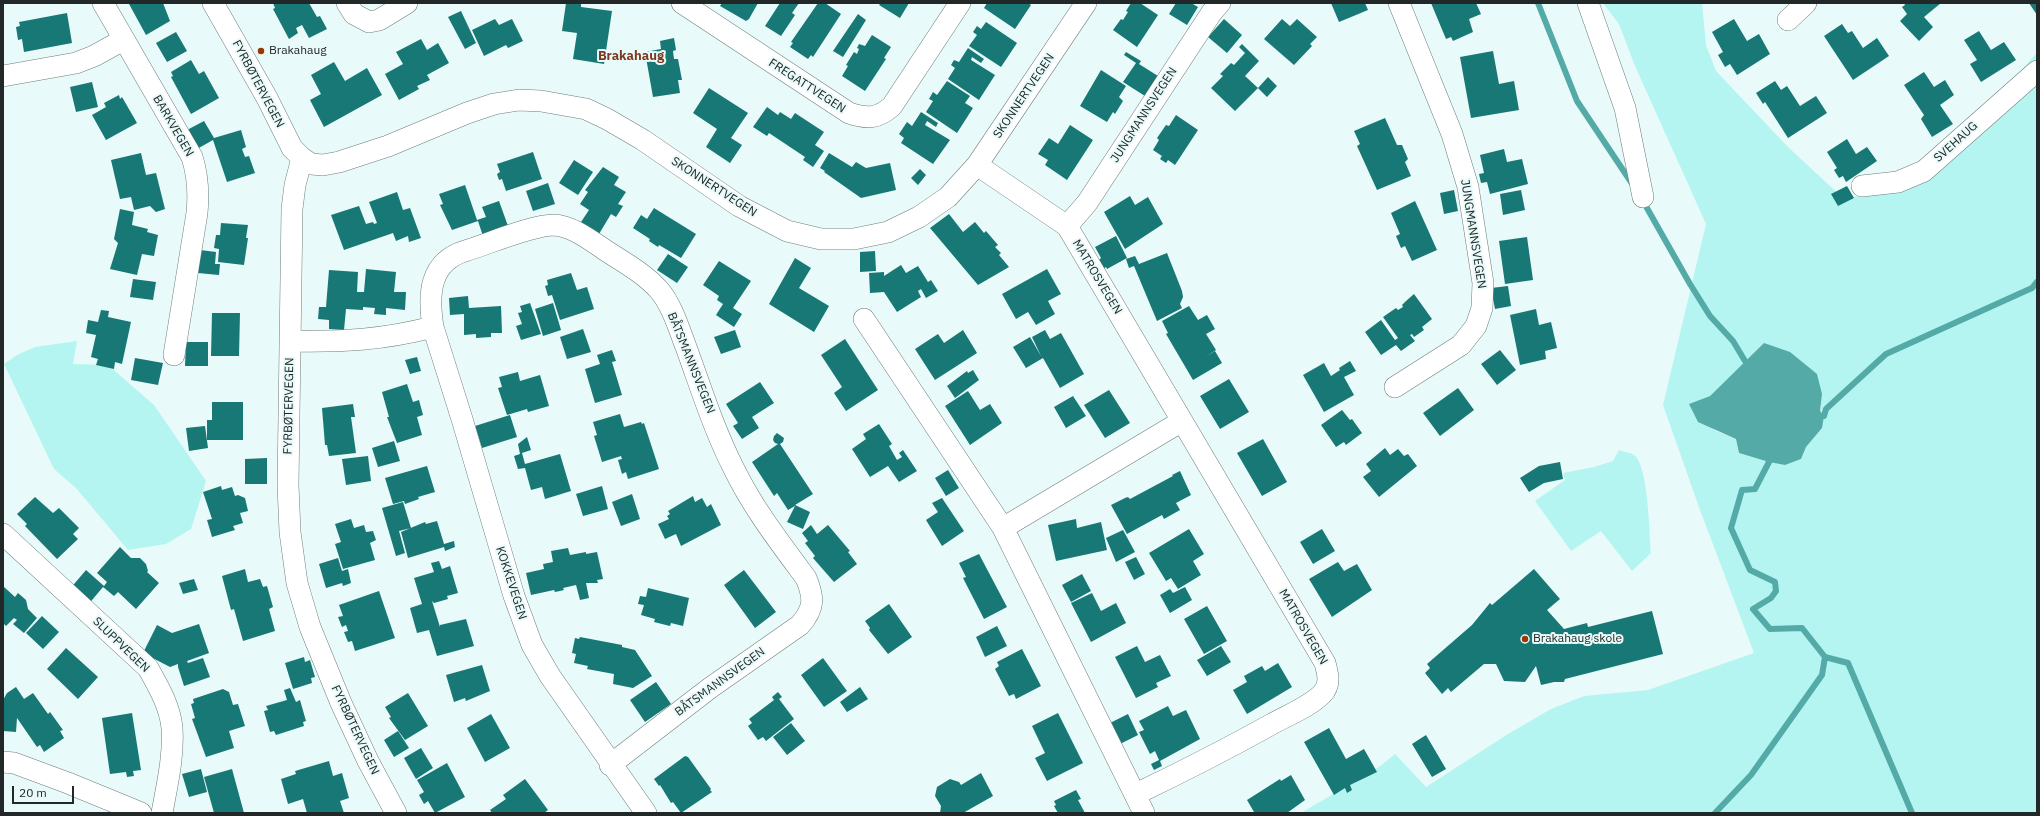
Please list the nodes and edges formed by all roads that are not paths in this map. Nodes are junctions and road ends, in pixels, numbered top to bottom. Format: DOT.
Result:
graph roads {
  1 [pos="103,3"];
  2 [pos="213,3"];
  3 [pos="347,3"];
  4 [pos="407,3"];
  5 [pos="682,3"];
  6 [pos="960,3"];
  7 [pos="1084,3"];
  8 [pos="1220,3"];
  9 [pos="1399,3"];
  10 [pos="1588,3"];
  11 [pos="1806,3"];
  12 [pos="1788,20"];
  13 [pos="123,40"];
  14 [pos="2037,71"];
  15 [pos="3,76"];
  16 [pos="302,158"];
  17 [pos="977,165"];
  18 [pos="1862,186"];
  19 [pos="1643,197"];
  20 [pos="1067,226"];
  21 [pos="864,319"];
  22 [pos="433,327"];
  23 [pos="290,341"];
  24 [pos="174,355"];
  25 [pos="1395,387"];
  26 [pos="1182,421"];
  27 [pos="1003,528"];
  28 [pos="3,534"];
  29 [pos="3,762"];
  30 [pos="610,765"];
  31 [pos="1136,794"];
  32 [pos="141,813"];
  33 [pos="162,813"];
  34 [pos="396,813"];
  35 [pos="646,813"];
  36 [pos="1144,813"];
  1 -- 13 [label="street, BARKVEGEN"];
  2 -- 16 [label="street, FYRBØTERVEGEN"];
  3 -- 4 [label="street"];
  5 -- 6 [label="street, FREGATTVEGEN"];
  7 -- 17 [label="street, SKONNERTVEGEN"];
  8 -- 20 [label="street, JUNGMANNSVEGEN"];
  9 -- 25 [label="street, JUNGMANNSVEGEN"];
  10 -- 19 [label="street"];
  11 -- 12 [label="street"];
  13 -- 15 [label="street"];
  13 -- 24 [label="street, BARKVEGEN"];
  14 -- 18 [label="street, SVEHAUG"];
  16 -- 17 [label="street, SKONNERTVEGEN"];
  16 -- 23 [label="street, FYRBØTERVEGEN"];
  17 -- 20 [label="street, MATROSVEGEN"];
  20 -- 26 [label="street, MATROSVEGEN"];
  21 -- 27 [label="street"];
  22 -- 23 [label="street"];
  22 -- 30 [label="street, KOKKEVEGEN"];
  22 -- 30 [label="street, BÅTSMANNSVEGEN"];
  23 -- 34 [label="street, FYRBØTERVEGEN"];
  26 -- 27 [label="street"];
  26 -- 31 [label="street, MATROSVEGEN"];
  27 -- 31 [label="street"];
  28 -- 33 [label="street, SLUPPVEGEN"];
  29 -- 32 [label="street"];
  30 -- 35 [label="street, KOKKEVEGEN"];
  31 -- 36 [label="street"];
}
